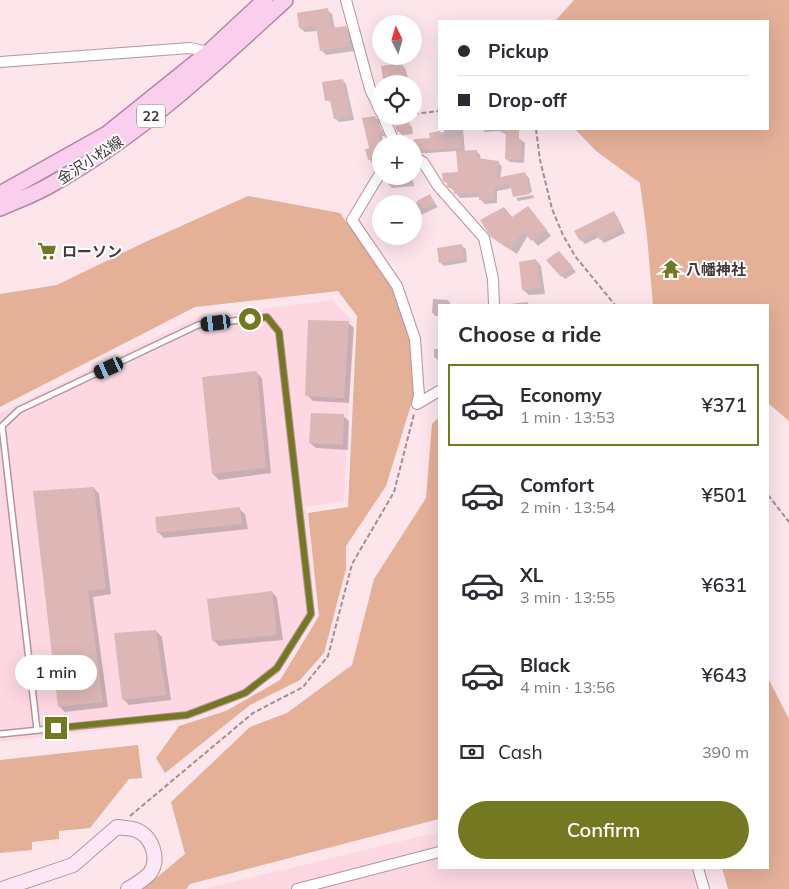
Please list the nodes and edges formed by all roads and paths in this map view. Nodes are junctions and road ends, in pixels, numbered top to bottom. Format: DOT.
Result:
graph roads {
  1 [pos="265,0"];
  2 [pos="285,0"];
  3 [pos="346,0"];
  4 [pos="210,52"];
  5 [pos="0,62"];
  6 [pos="372,94"];
  7 [pos="438,111"];
  8 [pos="422,113"];
  9 [pos="536,130"];
  10 [pos="422,162"];
  11 [pos="373,185"];
  12 [pos="0,194"];
  13 [pos="0,208"];
  14 [pos="494,304"];
  15 [pos="614,304"];
  16 [pos="438,392"];
  17 [pos="769,496"];
  18 [pos="789,522"];
  19 [pos="38,730"];
  20 [pos="0,734"];
  21 [pos="438,852"];
  22 [pos="698,869"];
  23 [pos="2,889"];
  24 [pos="128,889"];
  25 [pos="297,889"];
  26 [pos="704,889"];
  1 -- 4 [label="main road, 金沢小松線 / 22"];
  2 -- 13 [label="main road, 金沢小松線 / 22"];
  3 -- 6 [label="street"];
  4 -- 5 [label="street"];
  4 -- 12 [label="main road, 金沢小松線 / 22"];
  7 -- 8 [label="path"];
  9 -- 15 [label="path"];
  10 -- 14 [label="street"];
  11 -- 16 [label="street"];
  17 -- 18 [label="path"];
  19 -- 19 [label="lane"];
  19 -- 20 [label="lane"];
  21 -- 25 [label="street"];
  22 -- 26 [label="street"];
  23 -- 24 [label="street"];
}
